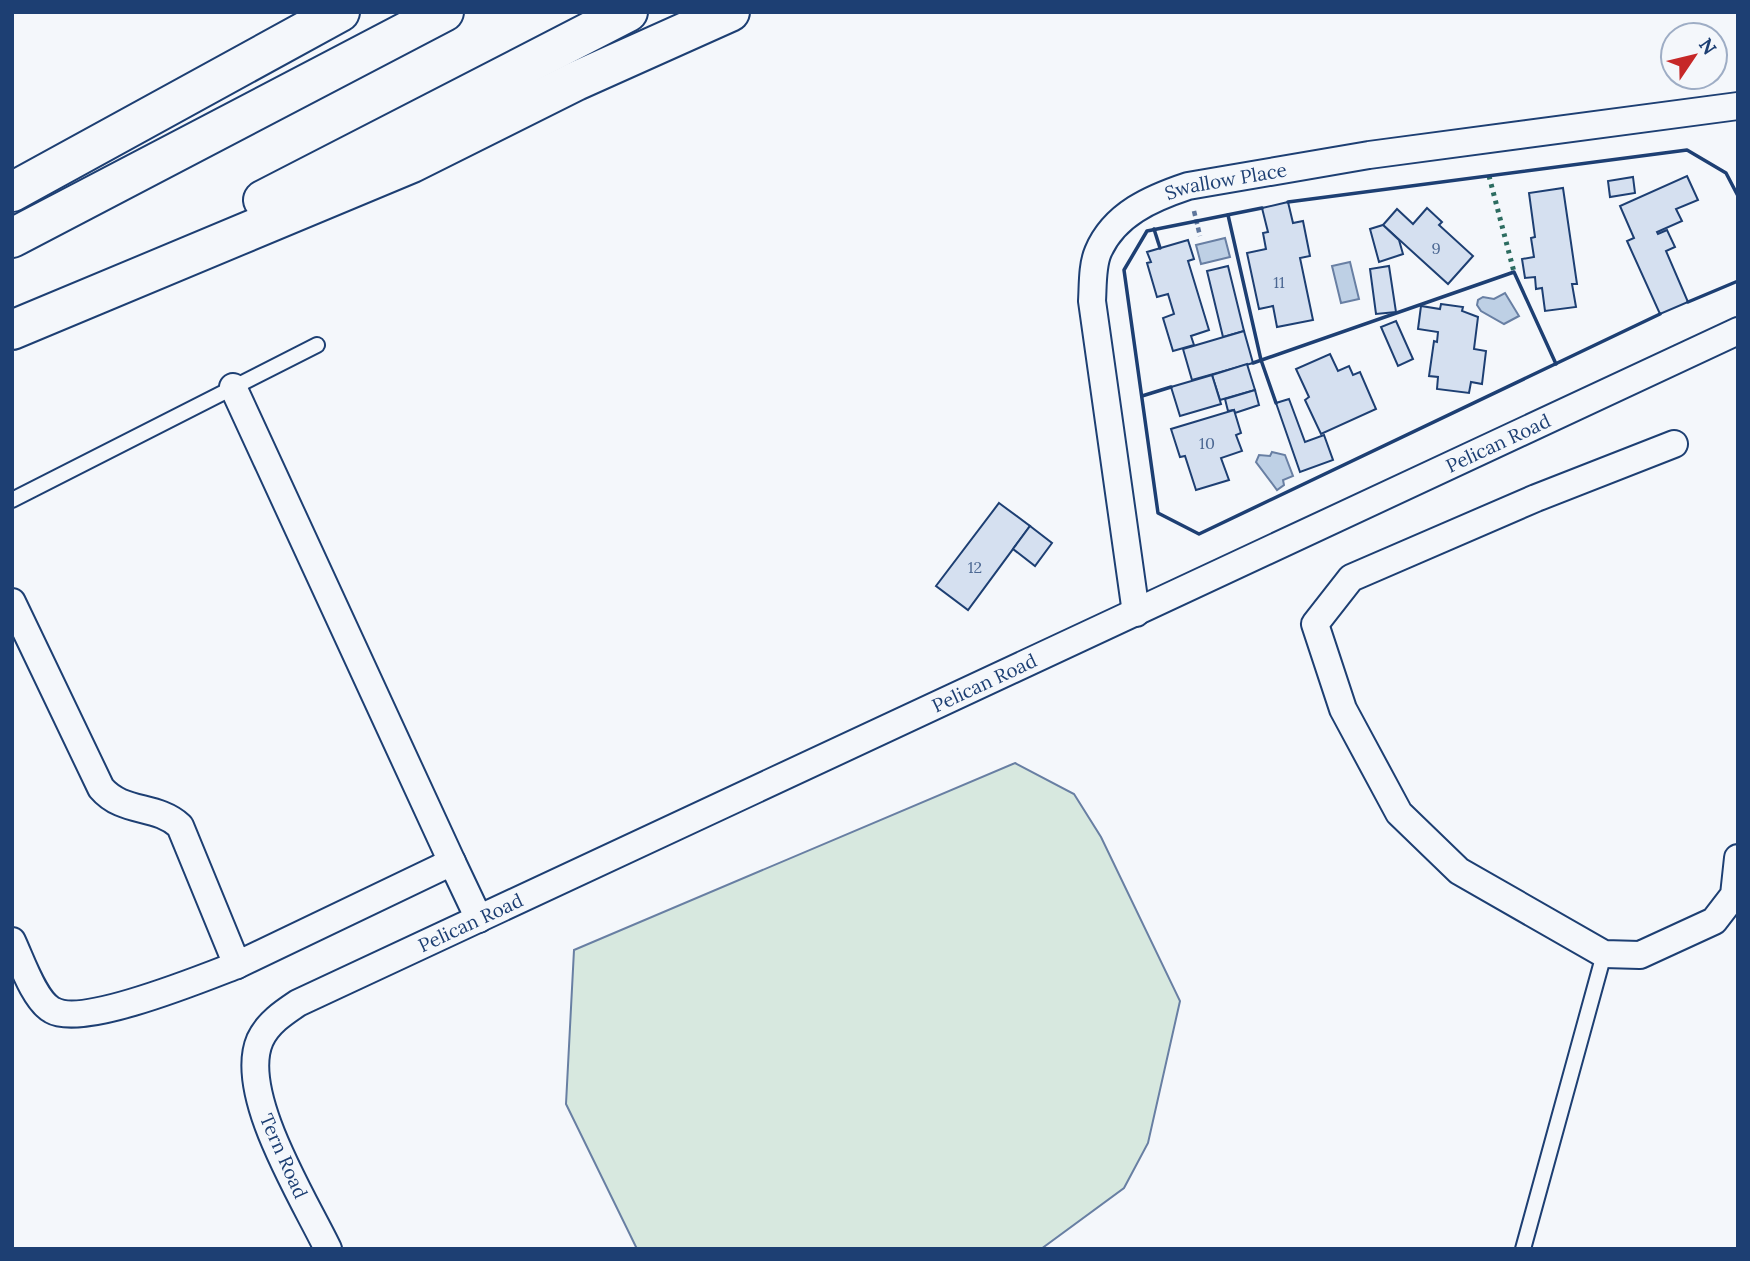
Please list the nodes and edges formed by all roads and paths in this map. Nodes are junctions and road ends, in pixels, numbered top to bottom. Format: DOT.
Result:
graph roads {
  1 [pos="340,12"];
  2 [pos="444,12"];
  3 [pos="628,12"];
  4 [pos="730,12"];
  5 [pos="1737,110"];
  6 [pos="12,192"];
  7 [pos="12,238"];
  8 [pos="12,330"];
  9 [pos="1738,331"];
  10 [pos="317,345"];
  11 [pos="233,387"];
  12 [pos="1674,444"];
  13 [pos="12,500"];
  14 [pos="12,602"];
  15 [pos="1136,613"];
  16 [pos="1738,858"];
  17 [pos="452,862"];
  18 [pos="479,919"];
  19 [pos="12,941"];
  20 [pos="1604,954"];
  21 [pos="237,965"];
  22 [pos="255,1059"];
  23 [pos="328,1249"];
  24 [pos="1523,1249"];
  1 -- 6 [label="highway"];
  2 -- 7 [label="highway"];
  3 -- 8 [label="highway"];
  4 -- 8 [label="highway"];
  5 -- 15 [label="street, Swallow Place"];
  9 -- 15 [label="street, Pelican Road"];
  10 -- 11 [label="lane"];
  11 -- 13 [label="lane"];
  11 -- 17 [label="street"];
  12 -- 20 [label="street"];
  14 -- 21 [label="street"];
  15 -- 18 [label="street, Pelican Road"];
  16 -- 20 [label="street"];
  17 -- 18 [label="street"];
  17 -- 21 [label="street"];
  18 -- 22 [label="street, Pelican Road"];
  19 -- 21 [label="street"];
  20 -- 24 [label="lane"];
  22 -- 23 [label="street, Tern Road"];
}
